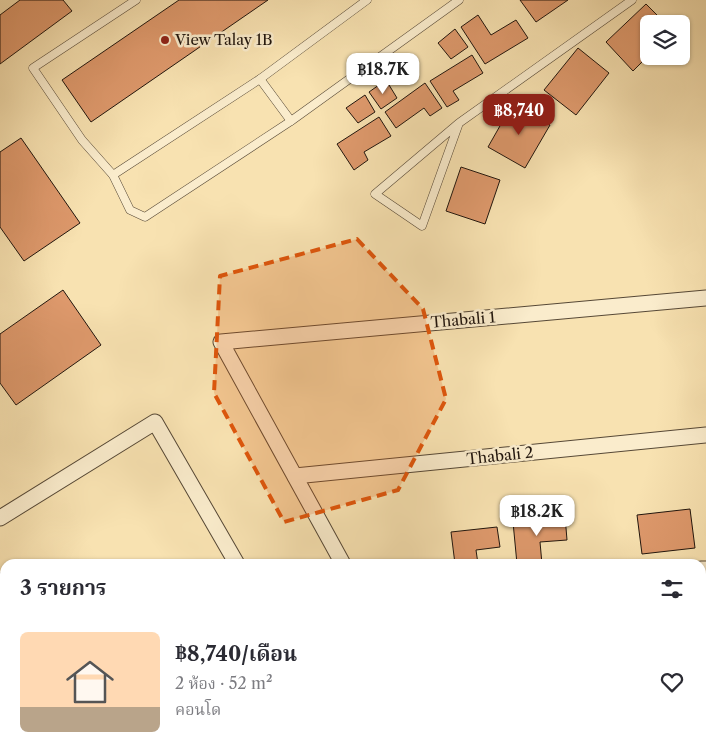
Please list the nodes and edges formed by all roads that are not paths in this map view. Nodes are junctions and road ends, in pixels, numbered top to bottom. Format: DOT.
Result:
graph roads {
  1 [pos="136,0"];
  2 [pos="367,0"];
  3 [pos="458,0"];
  4 [pos="632,0"];
  5 [pos="260,79"];
  6 [pos="291,122"];
  7 [pos="459,123"];
  8 [pos="113,176"];
  9 [pos="706,298"];
  10 [pos="706,435"];
  11 [pos="295,476"];
  12 [pos="0,518"];
  13 [pos="234,559"];
  14 [pos="340,559"];
  1 -- 8 [label="lane"];
  2 -- 5 [label="lane"];
  3 -- 6 [label="lane"];
  4 -- 7 [label="lane"];
  5 -- 6 [label="lane"];
  5 -- 8 [label="lane"];
  6 -- 8 [label="lane"];
  7 -- 7 [label="lane"];
  9 -- 11 [label="street, Thabali 1"];
  10 -- 11 [label="street, Thabali 2"];
  11 -- 14 [label="street"];
  12 -- 13 [label="street"];
}
